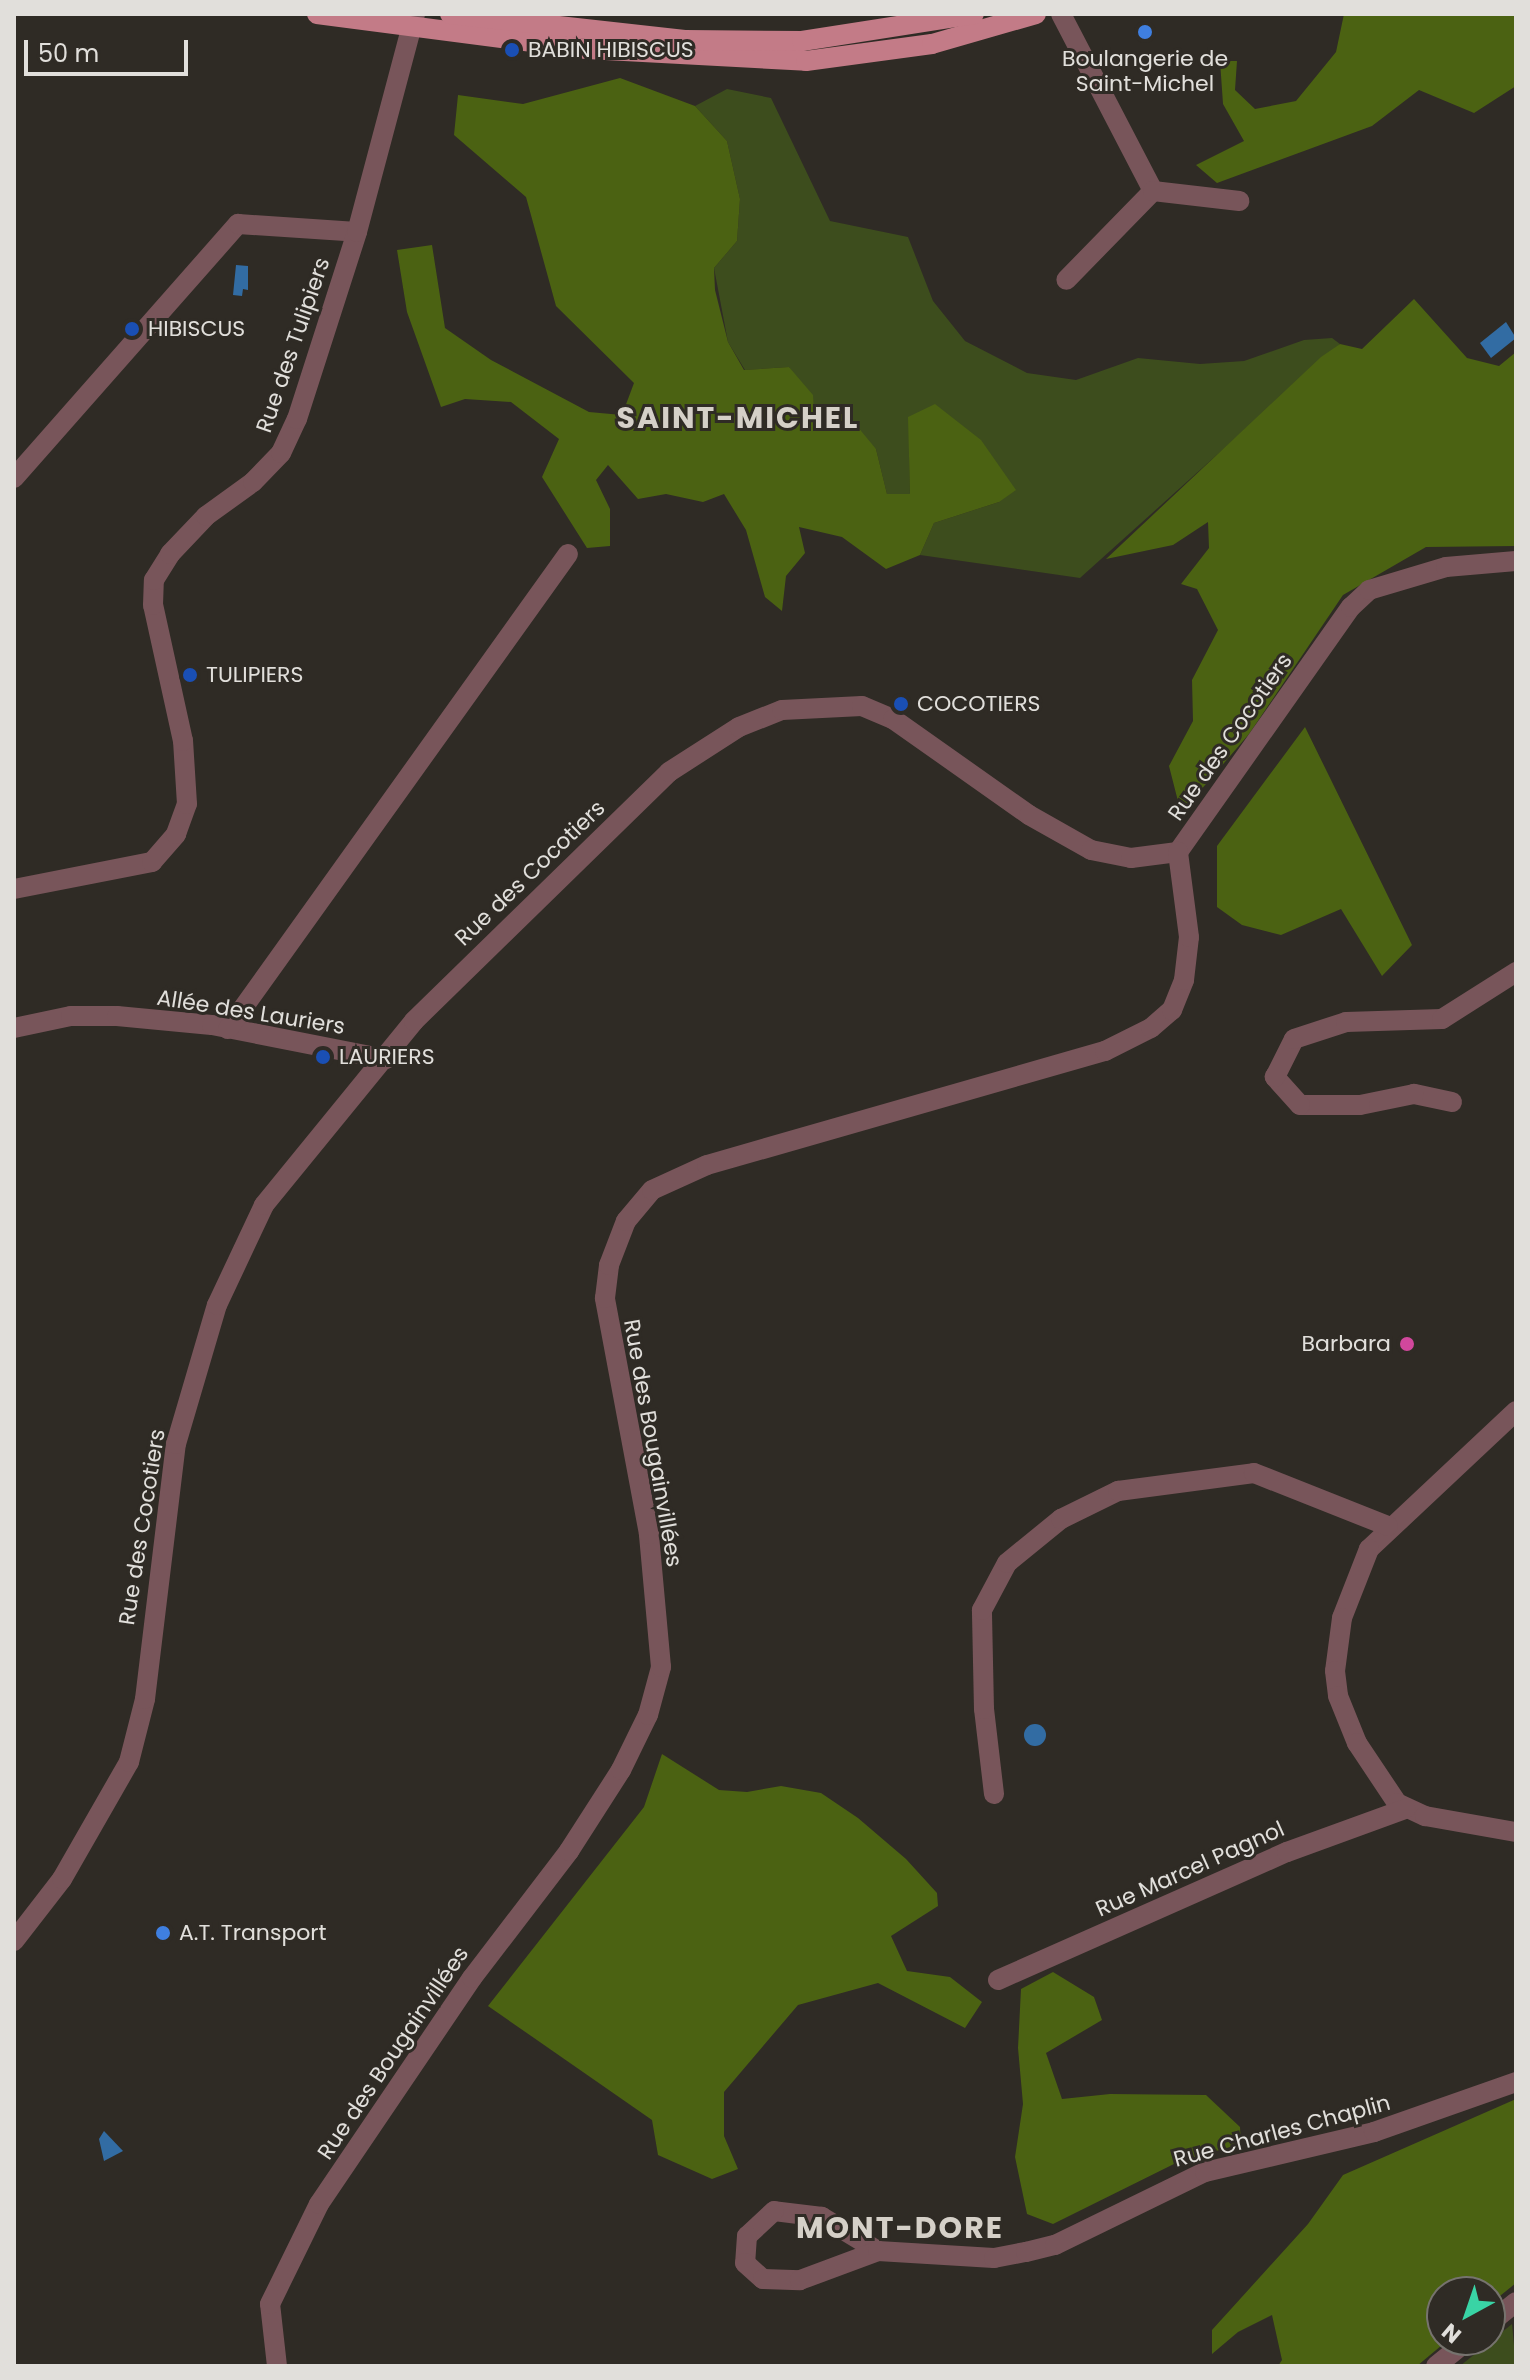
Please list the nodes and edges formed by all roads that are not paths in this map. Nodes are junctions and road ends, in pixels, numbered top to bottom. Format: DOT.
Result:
graph roads {
  1 [pos="317,14"];
  2 [pos="450,14"];
  3 [pos="974,14"];
  4 [pos="1036,14"];
  5 [pos="1061,14"];
  6 [pos="413,20"];
  7 [pos="1153,191"];
  8 [pos="1239,201"];
  9 [pos="357,232"];
  10 [pos="1066,280"];
  11 [pos="14,478"];
  12 [pos="568,554"];
  13 [pos="1516,561"];
  14 [pos="1178,852"];
  15 [pos="14,889"];
  16 [pos="1516,972"];
  17 [pos="14,1028"];
  18 [pos="228,1029"];
  19 [pos="386,1059"];
  20 [pos="1452,1102"];
  21 [pos="1516,1411"];
  22 [pos="1388,1526"];
  23 [pos="994,1794"];
  24 [pos="1405,1809"];
  25 [pos="1516,1832"];
  26 [pos="14,1941"];
  27 [pos="998,1980"];
  28 [pos="1516,2082"];
  29 [pos="878,2251"];
  30 [pos="277,2366"];
  1 -- 6 [label="main road"];
  2 -- 3 [label="main road"];
  4 -- 6 [label="main road"];
  5 -- 7 [label="street"];
  6 -- 9 [label="street, Rue des Tulipiers"];
  7 -- 8 [label="street"];
  7 -- 10 [label="street"];
  9 -- 11 [label="street"];
  9 -- 15 [label="street, Rue des Tulipiers"];
  12 -- 18 [label="street"];
  13 -- 14 [label="street, Rue des Cocotiers"];
  14 -- 19 [label="street, Rue des Cocotiers"];
  14 -- 30 [label="street, Rue des Bougainvillées"];
  16 -- 20 [label="street"];
  17 -- 18 [label="street, Allée des Lauriers"];
  18 -- 19 [label="street, Allée des Lauriers"];
  19 -- 26 [label="street, Rue des Cocotiers"];
  21 -- 22 [label="street"];
  22 -- 23 [label="street"];
  22 -- 24 [label="street"];
  24 -- 25 [label="street"];
  24 -- 27 [label="street, Rue Marcel Pagnol"];
  28 -- 29 [label="street, Rue Charles Chaplin"];
  29 -- 29 [label="street, Rue Charles Chaplin"];
}
